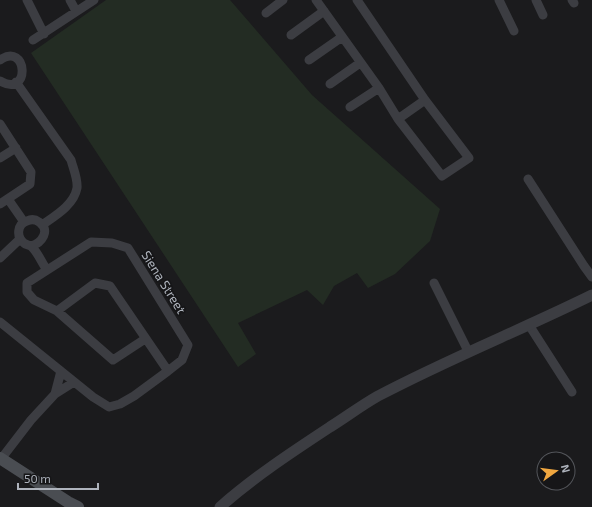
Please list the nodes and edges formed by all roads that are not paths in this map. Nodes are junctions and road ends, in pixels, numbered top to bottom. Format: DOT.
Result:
graph roads {
  1 [pos="27,0"];
  2 [pos="70,0"];
  3 [pos="94,0"];
  4 [pos="283,0"];
  5 [pos="316,0"];
  6 [pos="357,0"];
  7 [pos="498,0"];
  8 [pos="536,0"];
  9 [pos="76,11"];
  10 [pos="324,11"];
  11 [pos="266,13"];
  12 [pos="543,15"];
  13 [pos="514,31"];
  14 [pos="44,34"];
  15 [pos="291,35"];
  16 [pos="342,37"];
  17 [pos="33,40"];
  18 [pos="0,60"];
  19 [pos="309,60"];
  20 [pos="360,63"];
  21 [pos="0,81"];
  22 [pos="16,82"];
  23 [pos="330,84"];
  24 [pos="379,88"];
  25 [pos="425,100"];
  26 [pos="350,107"];
  27 [pos="398,120"];
  28 [pos="0,124"];
  29 [pos="16,148"];
  30 [pos="0,158"];
  31 [pos="528,179"];
  32 [pos="4,201"];
  33 [pos="24,222"];
  34 [pos="42,225"];
  35 [pos="20,239"];
  36 [pos="31,246"];
  37 [pos="0,258"];
  38 [pos="47,270"];
  39 [pos="592,277"];
  40 [pos="434,283"];
  41 [pos="592,295"];
  42 [pos="56,311"];
  43 [pos="0,322"];
  44 [pos="529,325"];
  45 [pos="145,339"];
  46 [pos="468,351"];
  47 [pos="168,370"];
  48 [pos="61,371"];
  49 [pos="74,382"];
  50 [pos="572,392"];
  51 [pos="54,394"];
  52 [pos="0,458"];
  53 [pos="78,507"];
  54 [pos="220,507"];
  1 -- 14 [label="street"];
  2 -- 9 [label="street"];
  3 -- 9 [label="street"];
  4 -- 11 [label="street"];
  5 -- 10 [label="street"];
  6 -- 25 [label="street"];
  7 -- 13 [label="street"];
  8 -- 12 [label="street"];
  9 -- 14 [label="street"];
  10 -- 15 [label="street"];
  10 -- 16 [label="street"];
  14 -- 17 [label="street"];
  16 -- 19 [label="street"];
  16 -- 20 [label="street"];
  18 -- 22 [label="street"];
  20 -- 23 [label="street"];
  20 -- 24 [label="street"];
  21 -- 22 [label="street"];
  22 -- 34 [label="street"];
  24 -- 26 [label="street"];
  24 -- 27 [label="street"];
  25 -- 27 [label="street"];
  25 -- 27 [label="street"];
  28 -- 29 [label="street"];
  29 -- 30 [label="street"];
  29 -- 32 [label="street"];
  31 -- 39 [label="street"];
  32 -- 33 [label="street"];
  33 -- 34 [label="street"];
  33 -- 35 [label="street"];
  34 -- 36 [label="street"];
  35 -- 36 [label="street"];
  35 -- 37 [label="street"];
  36 -- 38 [label="street"];
  38 -- 42 [label="street, Siena Street"];
  38 -- 47 [label="street, Siena Street"];
  40 -- 46 [label="street"];
  41 -- 44 [label="street"];
  42 -- 45 [label="street"];
  42 -- 45 [label="street"];
  43 -- 48 [label="street"];
  44 -- 46 [label="street"];
  44 -- 50 [label="street"];
  45 -- 47 [label="street"];
  46 -- 54 [label="street"];
  47 -- 49 [label="street"];
  48 -- 49 [label="street"];
  48 -- 51 [label="street"];
  49 -- 51 [label="street"];
  51 -- 52 [label="street"];
  52 -- 53 [label="main road"];
}
